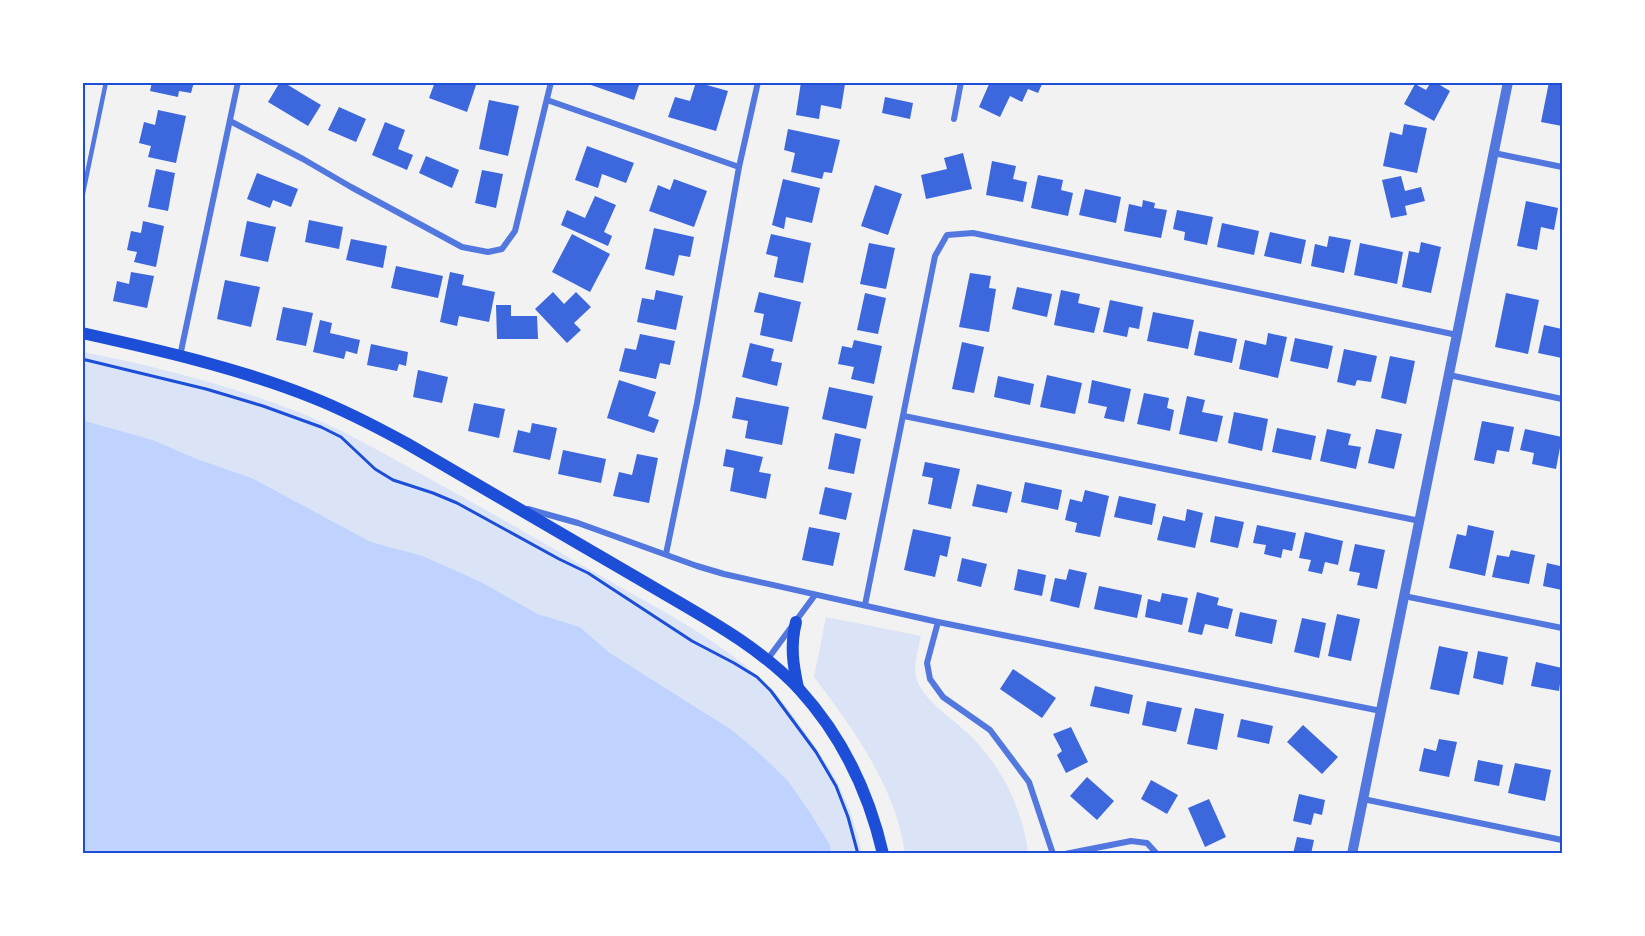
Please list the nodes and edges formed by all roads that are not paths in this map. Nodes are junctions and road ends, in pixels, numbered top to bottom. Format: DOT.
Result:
graph roads {
  1 [pos="106,82"];
  2 [pos="238,82"];
  3 [pos="551,82"];
  4 [pos="758,82"];
  5 [pos="961,82"];
  6 [pos="1508,82"];
  7 [pos="547,100"];
  8 [pos="954,119"];
  9 [pos="230,121"];
  10 [pos="1494,153"];
  11 [pos="740,167"];
  12 [pos="1563,167"];
  13 [pos="82,198"];
  14 [pos="82,333"];
  15 [pos="1457,334"];
  16 [pos="180,356"];
  17 [pos="1449,375"];
  18 [pos="1563,399"];
  19 [pos="904,416"];
  20 [pos="513,505"];
  21 [pos="1420,521"];
  22 [pos="666,554"];
  23 [pos="815,595"];
  24 [pos="1404,596"];
  25 [pos="865,606"];
  26 [pos="796,622"];
  27 [pos="938,622"];
  28 [pos="1563,628"];
  29 [pos="767,660"];
  30 [pos="799,689"];
  31 [pos="1381,711"];
  32 [pos="1363,799"];
  33 [pos="1563,840"];
  34 [pos="883,854"];
  35 [pos="1053,854"];
  36 [pos="1065,854"];
  37 [pos="1157,854"];
  38 [pos="1352,854"];
  1 -- 13 [label="lane"];
  2 -- 9 [label="street"];
  3 -- 7 [label="street"];
  4 -- 11 [label="street"];
  5 -- 8 [label="street"];
  6 -- 10 [label="street"];
  7 -- 9 [label="street"];
  7 -- 11 [label="street"];
  9 -- 16 [label="street"];
  10 -- 12 [label="street"];
  10 -- 15 [label="street"];
  11 -- 22 [label="street"];
  14 -- 16 [label="main road"];
  15 -- 17 [label="street"];
  15 -- 19 [label="street"];
  16 -- 20 [label="main road"];
  17 -- 18 [label="street"];
  17 -- 21 [label="street"];
  19 -- 21 [label="street"];
  19 -- 25 [label="street"];
  20 -- 22 [label="street"];
  20 -- 29 [label="main road"];
  21 -- 24 [label="street"];
  22 -- 23 [label="street"];
  23 -- 25 [label="street"];
  23 -- 26 [label="street"];
  24 -- 28 [label="street"];
  24 -- 31 [label="street"];
  25 -- 27 [label="street"];
  26 -- 29 [label="street"];
  26 -- 30 [label="main road"];
  27 -- 31 [label="street"];
  27 -- 35 [label="street"];
  29 -- 30 [label="main road"];
  30 -- 34 [label="main road"];
  31 -- 32 [label="street"];
  32 -- 33 [label="street"];
  32 -- 38 [label="street"];
  36 -- 37 [label="street"];
}
